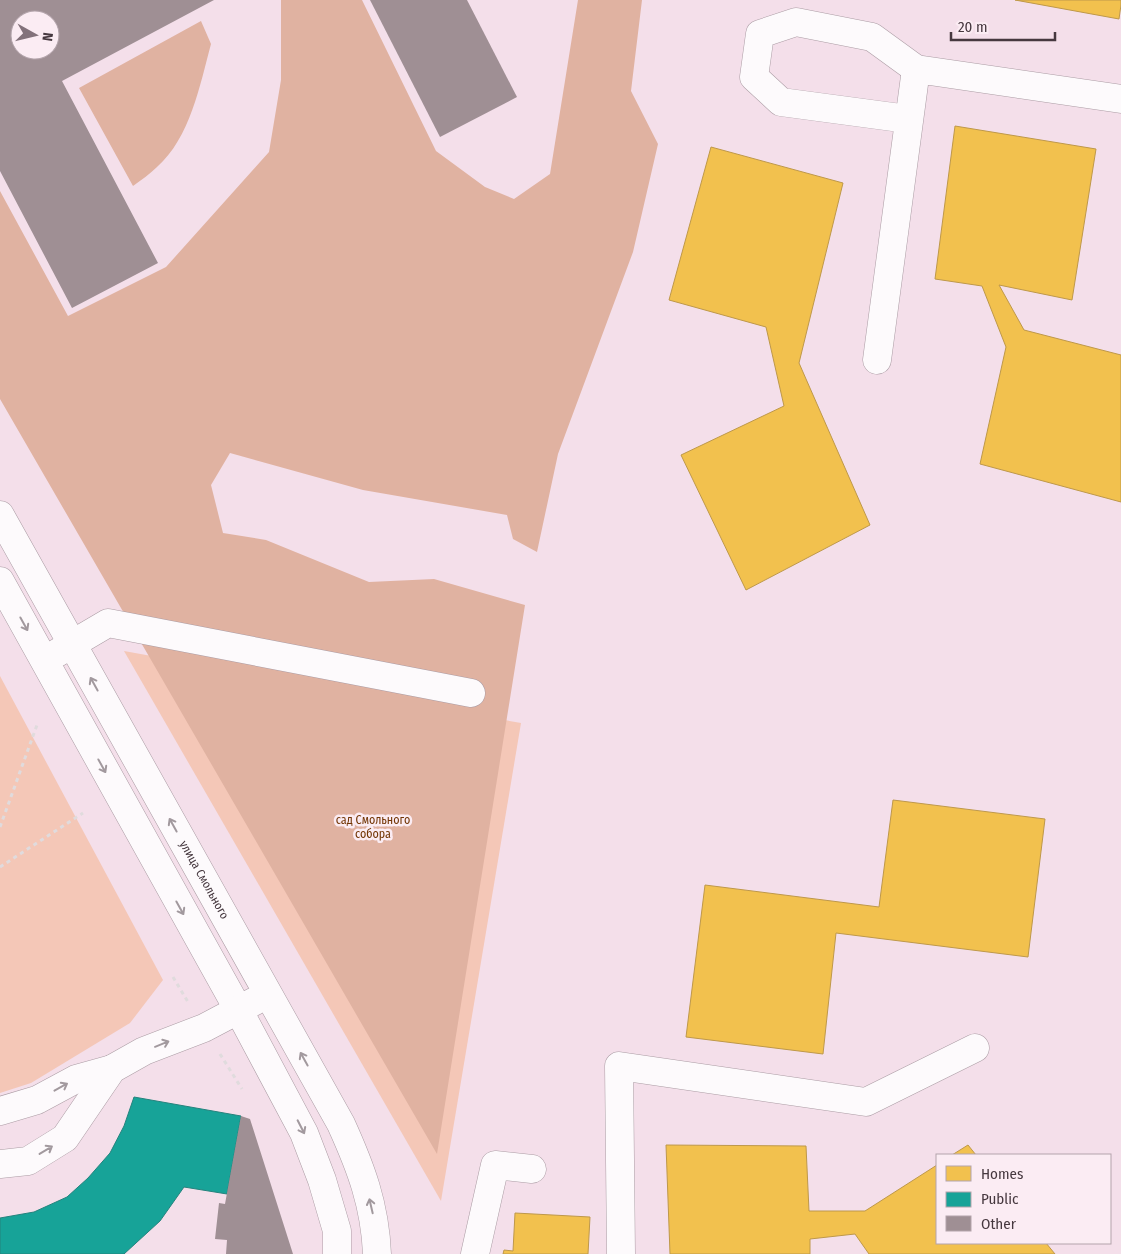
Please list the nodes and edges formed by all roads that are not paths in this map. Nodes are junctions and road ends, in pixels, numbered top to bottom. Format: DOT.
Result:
graph roads {
  1 [pos="916,69"];
  2 [pos="1121,99"];
  3 [pos="908,120"];
  4 [pos="877,360"];
  5 [pos="0,515"];
  6 [pos="0,581"];
  7 [pos="72,644"];
  8 [pos="44,661"];
  9 [pos="471,693"];
  10 [pos="268,994"];
  11 [pos="238,1010"];
  12 [pos="975,1048"];
  13 [pos="112,1069"];
  14 [pos="0,1111"];
  15 [pos="0,1164"];
  16 [pos="532,1169"];
  17 [pos="337,1254"];
  18 [pos="377,1254"];
  19 [pos="475,1254"];
  20 [pos="621,1254"];
  1 -- 2 [label="street"];
  1 -- 3 [label="street"];
  1 -- 3 [label="street"];
  3 -- 4 [label="street"];
  5 -- 7 [label="street, улица Смольного"];
  6 -- 8 [label="street, one-way"];
  7 -- 8 [label="street"];
  7 -- 9 [label="street"];
  10 -- 7 [label="street, улица Смольного, one-way"];
  8 -- 11 [label="street, one-way"];
  10 -- 11 [label="street"];
  18 -- 10 [label="street, улица Смольного, one-way"];
  13 -- 11 [label="street, one-way"];
  11 -- 17 [label="street, one-way"];
  12 -- 20 [label="street"];
  14 -- 13 [label="street, one-way"];
  15 -- 13 [label="street, one-way"];
  16 -- 19 [label="street"];
}
